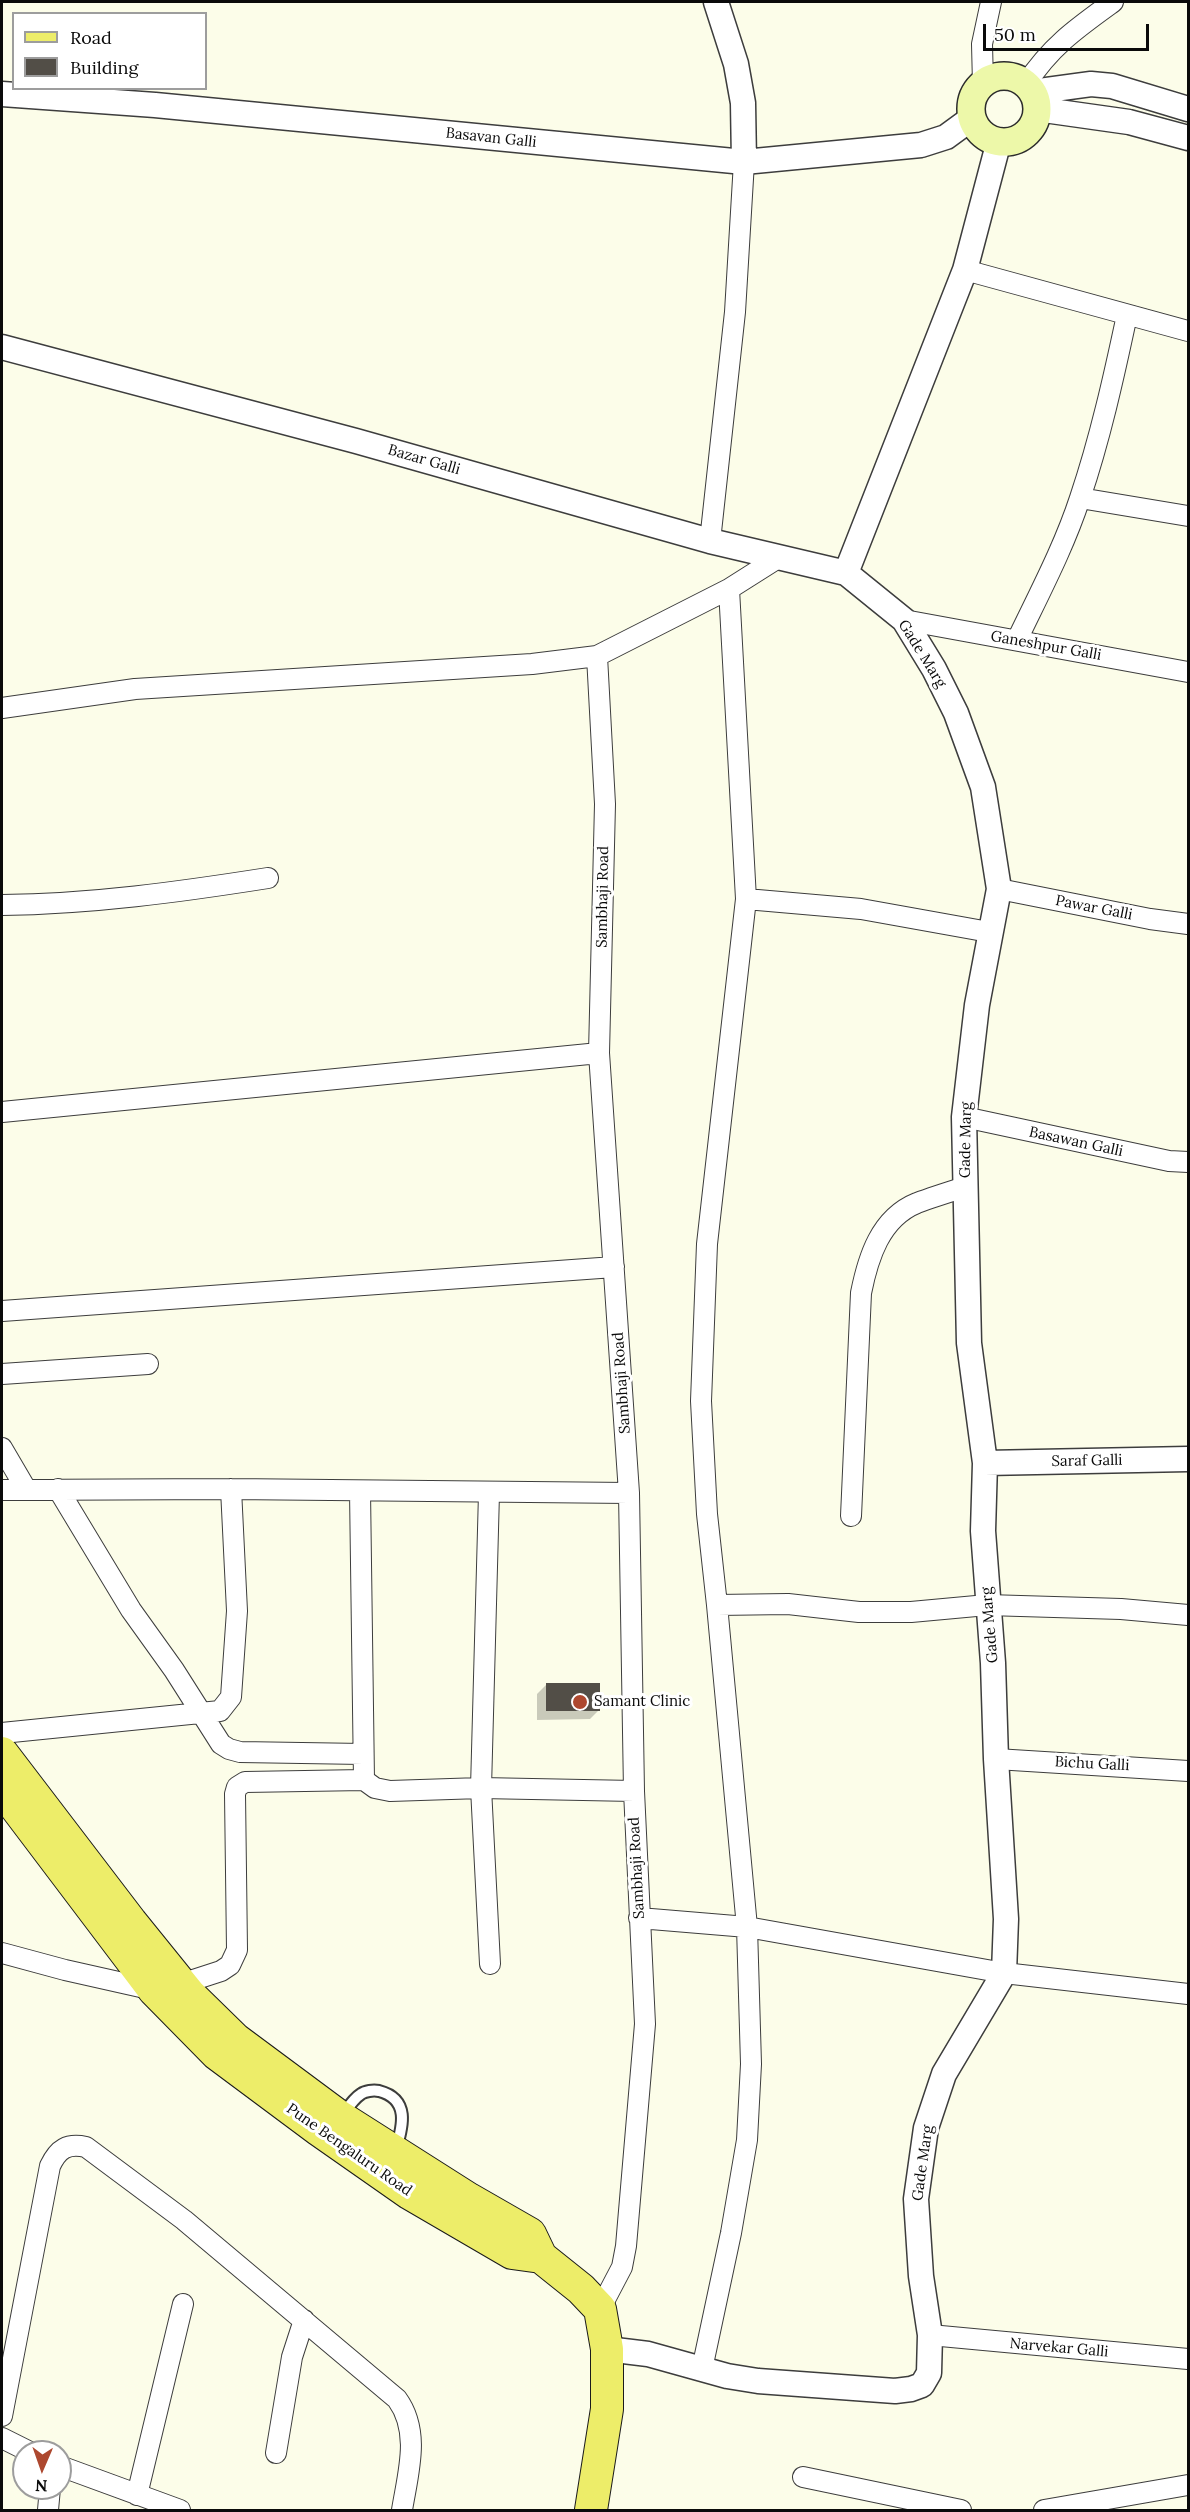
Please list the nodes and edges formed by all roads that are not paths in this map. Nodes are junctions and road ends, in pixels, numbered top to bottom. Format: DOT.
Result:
graph roads {
  1 [pos="716,2"];
  2 [pos="1113,2"];
  3 [pos="986,3"];
  4 [pos="983,84"];
  5 [pos="2,94"];
  6 [pos="1032,95"];
  7 [pos="1188,109"];
  8 [pos="972,117"];
  9 [pos="1188,138"];
  10 [pos="999,141"];
  11 [pos="744,162"];
  12 [pos="965,270"];
  13 [pos="1127,315"];
  14 [pos="1188,331"];
  15 [pos="2,347"];
  16 [pos="1080,498"];
  17 [pos="1188,516"];
  18 [pos="710,541"];
  19 [pos="778,558"];
  20 [pos="846,573"];
  21 [pos="729,589"];
  22 [pos="903,620"];
  23 [pos="1017,640"];
  24 [pos="597,656"];
  25 [pos="1188,672"];
  26 [pos="2,708"];
  27 [pos="268,878"];
  28 [pos="999,890"];
  29 [pos="746,899"];
  30 [pos="2,906"];
  31 [pos="1188,924"];
  32 [pos="989,932"];
  33 [pos="599,1053"];
  34 [pos="2,1112"];
  35 [pos="964,1117"];
  36 [pos="1188,1162"];
  37 [pos="966,1187"];
  38 [pos="614,1267"];
  39 [pos="2,1311"];
  40 [pos="148,1364"];
  41 [pos="2,1374"];
  42 [pos="2,1448"];
  43 [pos="1188,1459"];
  44 [pos="985,1463"];
  45 [pos="26,1489"];
  46 [pos="57,1489"];
  47 [pos="231,1489"];
  48 [pos="2,1490"];
  49 [pos="360,1491"];
  50 [pos="489,1492"];
  51 [pos="630,1493"];
  52 [pos="851,1516"];
  53 [pos="717,1605"];
  54 [pos="987,1605"];
  55 [pos="1188,1616"];
  56 [pos="202,1714"];
  57 [pos="2,1733"];
  58 [pos="2,1753"];
  59 [pos="363,1754"];
  60 [pos="996,1759"];
  61 [pos="1188,1770"];
  62 [pos="364,1780"];
  63 [pos="481,1788"];
  64 [pos="2,1789"];
  65 [pos="634,1791"];
  66 [pos="639,1918"];
  67 [pos="747,1927"];
  68 [pos="2,1953"];
  69 [pos="490,1964"];
  70 [pos="1004,1973"];
  71 [pos="168,1987"];
  72 [pos="1188,1994"];
  73 [pos="340,2117"];
  74 [pos="395,2152"];
  75 [pos="541,2257"];
  76 [pos="183,2304"];
  77 [pos="600,2309"];
  78 [pos="304,2320"];
  79 [pos="930,2335"];
  80 [pos="607,2349"];
  81 [pos="1188,2359"];
  82 [pos="702,2369"];
  83 [pos="2,2416"];
  84 [pos="276,2453"];
  85 [pos="72,2471"];
  86 [pos="803,2477"];
  87 [pos="1188,2485"];
  88 [pos="137,2495"];
  89 [pos="180,2511"];
  90 [pos="402,2511"];
  91 [pos="591,2511"];
  92 [pos="961,2511"];
  93 [pos="1044,2511"];
  1 -- 11 [label="street"];
  2 -- 6 [label="street"];
  3 -- 4 [label="street"];
  4 -- 6 [label="main road"];
  4 -- 8 [label="main road"];
  5 -- 11 [label="street, Basavan Galli"];
  6 -- 7 [label="street"];
  6 -- 9 [label="street"];
  6 -- 10 [label="main road"];
  8 -- 10 [label="main road"];
  8 -- 11 [label="street, Basavan Galli"];
  10 -- 12 [label="street"];
  11 -- 18 [label="street"];
  12 -- 13 [label="street"];
  12 -- 20 [label="street"];
  13 -- 14 [label="street"];
  13 -- 16 [label="street"];
  15 -- 18 [label="street, Bazar Galli"];
  16 -- 17 [label="street"];
  16 -- 23 [label="street"];
  18 -- 19 [label="street, Bazar Galli"];
  19 -- 20 [label="street, Bazar Galli"];
  19 -- 21 [label="street"];
  20 -- 22 [label="street, Gade Marg"];
  21 -- 24 [label="street"];
  21 -- 29 [label="street"];
  22 -- 23 [label="street, Ganeshpur Galli"];
  22 -- 28 [label="street, Gade Marg"];
  23 -- 25 [label="street, Ganeshpur Galli"];
  24 -- 26 [label="street"];
  24 -- 33 [label="street, Sambhaji Road"];
  27 -- 30 [label="street"];
  28 -- 31 [label="street, Pawar Galli"];
  28 -- 32 [label="street, Gade Marg"];
  29 -- 32 [label="street"];
  29 -- 53 [label="street"];
  32 -- 35 [label="street, Gade Marg"];
  33 -- 34 [label="street"];
  33 -- 38 [label="street, Sambhaji Road"];
  35 -- 36 [label="street, Basawan Galli"];
  35 -- 37 [label="street, Gade Marg"];
  37 -- 44 [label="street, Gade Marg"];
  37 -- 52 [label="street"];
  38 -- 39 [label="street"];
  38 -- 51 [label="street, Sambhaji Road"];
  40 -- 41 [label="street"];
  42 -- 45 [label="street"];
  43 -- 44 [label="street, Saraf Galli"];
  44 -- 54 [label="street, Gade Marg"];
  45 -- 46 [label="street"];
  45 -- 48 [label="street"];
  46 -- 47 [label="street"];
  46 -- 56 [label="street"];
  47 -- 49 [label="street"];
  47 -- 56 [label="street"];
  49 -- 50 [label="street"];
  49 -- 59 [label="street"];
  50 -- 51 [label="street"];
  50 -- 63 [label="street"];
  51 -- 65 [label="street, Sambhaji Road"];
  53 -- 54 [label="street"];
  53 -- 67 [label="street"];
  54 -- 55 [label="street"];
  54 -- 60 [label="street, Gade Marg"];
  56 -- 57 [label="street"];
  56 -- 59 [label="street"];
  58 -- 71 [label="main road"];
  59 -- 62 [label="street"];
  60 -- 61 [label="street, Bichu Galli"];
  60 -- 70 [label="street, Gade Marg"];
  62 -- 63 [label="street"];
  62 -- 71 [label="street"];
  63 -- 65 [label="street"];
  63 -- 69 [label="street"];
  64 -- 71 [label="main road, Pune Bengaluru Road"];
  65 -- 66 [label="street, Sambhaji Road"];
  66 -- 67 [label="street"];
  66 -- 77 [label="street, Sambhaji Road"];
  67 -- 70 [label="street"];
  67 -- 82 [label="street"];
  68 -- 71 [label="street"];
  70 -- 72 [label="street"];
  70 -- 79 [label="street, Gade Marg"];
  71 -- 73 [label="main road"];
  71 -- 75 [label="main road, Pune Bengaluru Road"];
  73 -- 74 [label="main road"];
  73 -- 74 [label="lane"];
  74 -- 75 [label="main road"];
  75 -- 77 [label="main road"];
  76 -- 88 [label="street"];
  77 -- 80 [label="main road"];
  78 -- 83 [label="street"];
  78 -- 84 [label="street"];
  78 -- 90 [label="street"];
  79 -- 81 [label="street, Narvekar Galli"];
  79 -- 82 [label="street, Gade Marg"];
  80 -- 82 [label="street, Gade Marg"];
  80 -- 91 [label="main road"];
  85 -- 88 [label="street"];
  86 -- 92 [label="street"];
  87 -- 93 [label="street"];
  88 -- 89 [label="street"];
}
